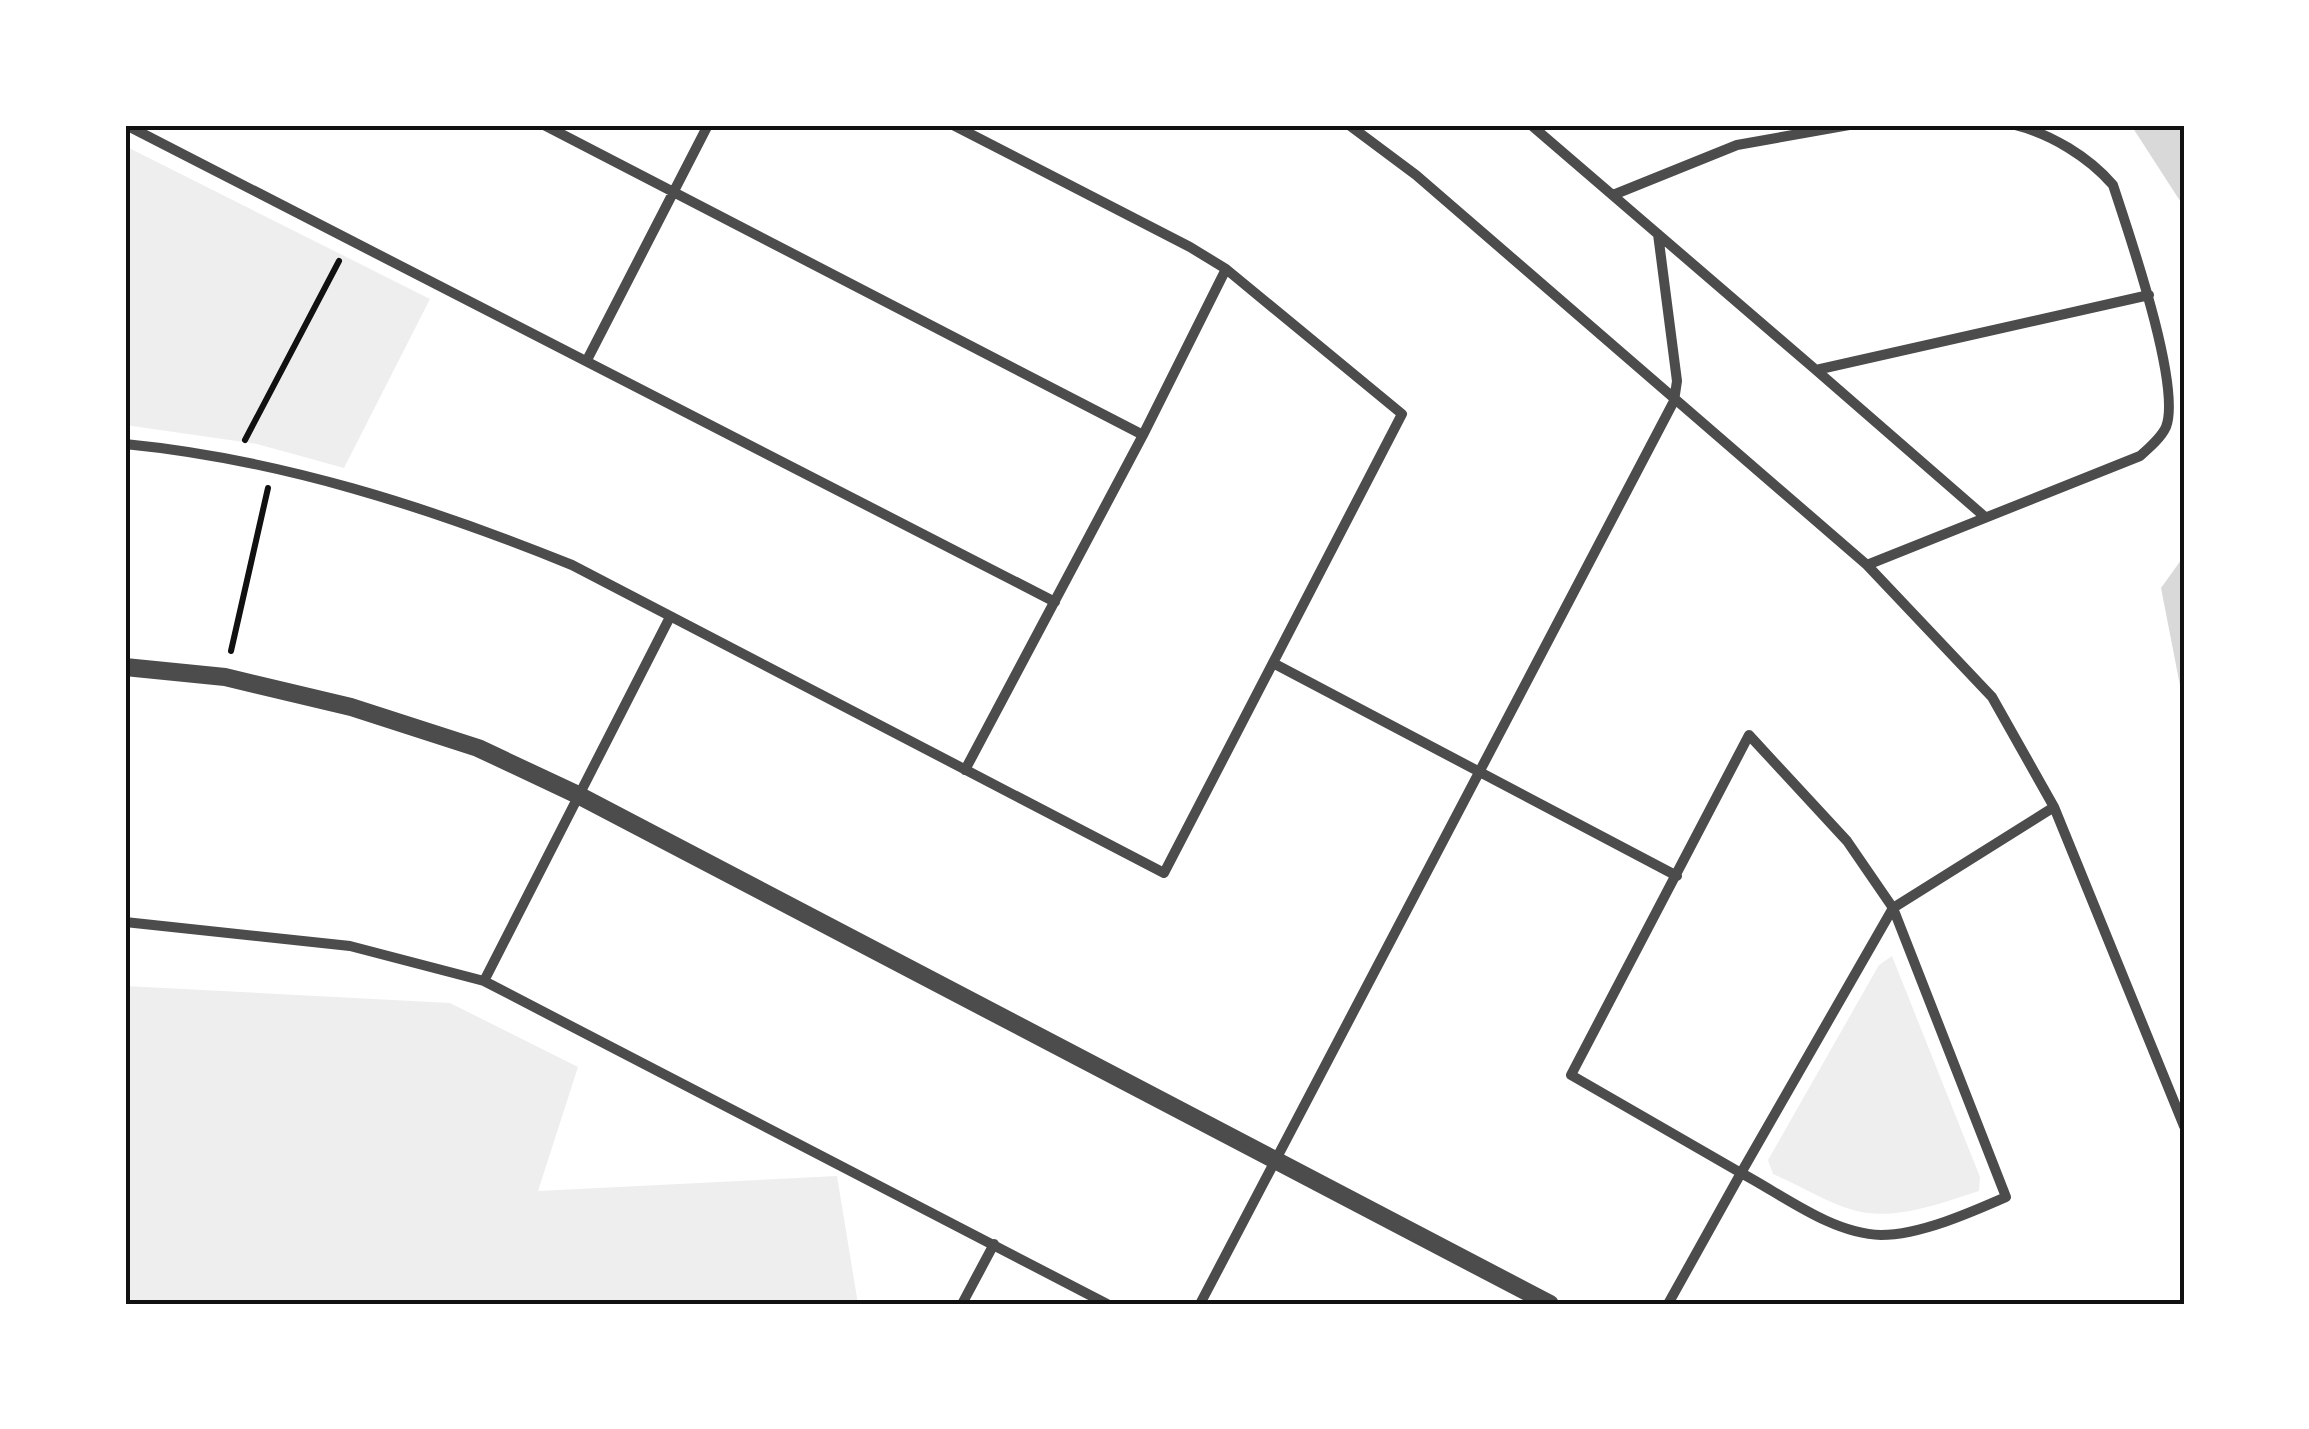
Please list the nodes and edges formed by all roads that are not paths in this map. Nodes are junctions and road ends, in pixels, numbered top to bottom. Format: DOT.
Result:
graph roads {
  1 [pos="126,125"];
  2 [pos="544,125"];
  3 [pos="708,125"];
  4 [pos="953,125"];
  5 [pos="1349,125"];
  6 [pos="1531,125"];
  7 [pos="1850,125"];
  8 [pos="2015,125"];
  9 [pos="672,192"];
  10 [pos="1613,194"];
  11 [pos="1658,234"];
  12 [pos="1226,269"];
  13 [pos="2149,295"];
  14 [pos="587,360"];
  15 [pos="1816,370"];
  16 [pos="1674,401"];
  17 [pos="1143,435"];
  18 [pos="125,444"];
  19 [pos="1984,517"];
  20 [pos="1867,564"];
  21 [pos="1054,602"];
  22 [pos="670,617"];
  23 [pos="1273,663"];
  24 [pos="125,667"];
  25 [pos="966,770"];
  26 [pos="1482,772"];
  27 [pos="578,795"];
  28 [pos="2054,807"];
  29 [pos="1678,876"];
  30 [pos="1893,908"];
  31 [pos="125,922"];
  32 [pos="484,981"];
  33 [pos="2184,1126"];
  34 [pos="1274,1161"];
  35 [pos="1742,1172"];
  36 [pos="994,1244"];
  37 [pos="962,1304"];
  38 [pos="1107,1304"];
  39 [pos="1200,1304"];
  40 [pos="1550,1304"];
  41 [pos="1668,1304"];
  1 -- 14 [label="street"];
  2 -- 9 [label="street"];
  3 -- 9 [label="street"];
  4 -- 12 [label="street"];
  5 -- 16 [label="street"];
  6 -- 10 [label="street"];
  7 -- 10 [label="street"];
  8 -- 13 [label="street"];
  9 -- 14 [label="street"];
  9 -- 17 [label="street"];
  10 -- 11 [label="street"];
  11 -- 15 [label="street"];
  11 -- 16 [label="street"];
  12 -- 17 [label="street"];
  12 -- 23 [label="street"];
  13 -- 15 [label="street"];
  13 -- 19 [label="street"];
  14 -- 21 [label="street"];
  15 -- 19 [label="street"];
  16 -- 20 [label="street"];
  16 -- 26 [label="street"];
  17 -- 21 [label="street"];
  18 -- 22 [label="street"];
  19 -- 20 [label="street"];
  20 -- 28 [label="street"];
  21 -- 25 [label="street"];
  22 -- 25 [label="street"];
  22 -- 27 [label="street"];
  23 -- 25 [label="street"];
  23 -- 26 [label="street"];
  24 -- 27 [label="street"];
  26 -- 29 [label="street"];
  26 -- 34 [label="street"];
  27 -- 32 [label="street"];
  27 -- 34 [label="street"];
  28 -- 30 [label="street"];
  28 -- 33 [label="street"];
  29 -- 30 [label="street"];
  29 -- 35 [label="street"];
  30 -- 35 [label="street"];
  30 -- 35 [label="street"];
  31 -- 32 [label="street"];
  32 -- 36 [label="street"];
  34 -- 39 [label="street"];
  34 -- 40 [label="street"];
  35 -- 41 [label="street"];
  36 -- 37 [label="street"];
  36 -- 38 [label="street"];
}
